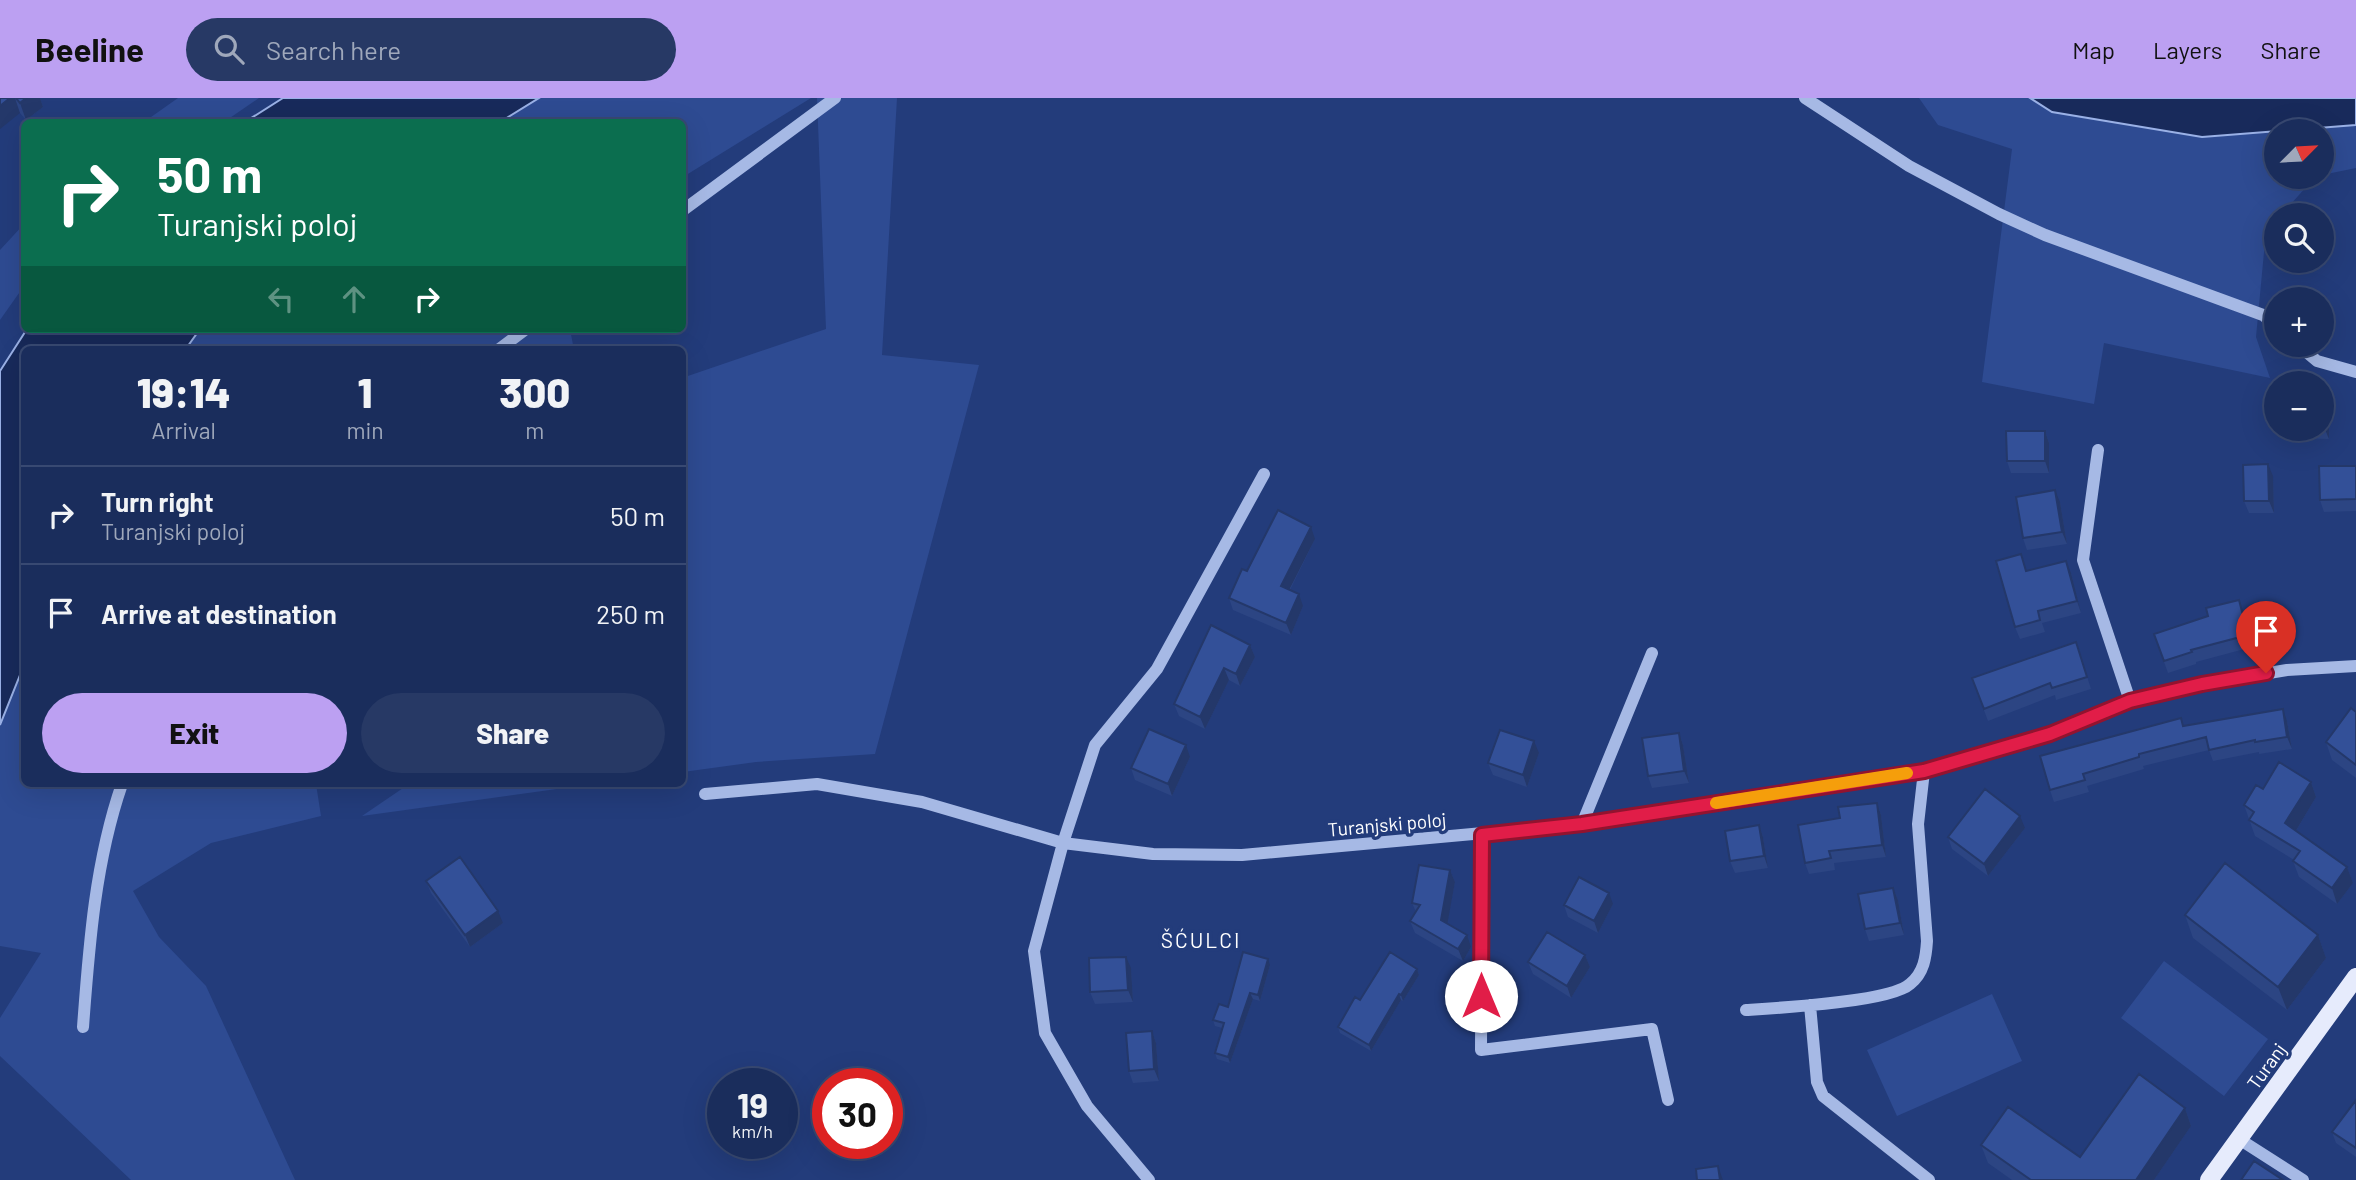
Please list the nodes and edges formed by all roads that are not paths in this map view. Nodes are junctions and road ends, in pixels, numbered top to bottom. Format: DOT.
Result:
graph roads {
  1 [pos="835,98"];
  2 [pos="1805,98"];
  3 [pos="686,208"];
  4 [pos="2264,316"];
  5 [pos="521,333"];
  6 [pos="503,346"];
  7 [pos="2312,357"];
  8 [pos="2356,372"];
  9 [pos="2098,450"];
  10 [pos="1264,474"];
  11 [pos="1652,653"];
  12 [pos="2356,666"];
  13 [pos="2130,701"];
  14 [pos="1924,771"];
  15 [pos="121,787"];
  16 [pos="705,794"];
  17 [pos="1582,824"];
  18 [pos="1482,835"];
  19 [pos="1063,843"];
  20 [pos="2356,977"];
  21 [pos="1810,1005"];
  22 [pos="1746,1010"];
  23 [pos="83,1027"];
  24 [pos="1668,1100"];
  25 [pos="2239,1139"];
  26 [pos="1149,1180"];
  27 [pos="1929,1180"];
  28 [pos="2209,1180"];
  29 [pos="2303,1180"];
  1 -- 3 [label="street"];
  2 -- 4 [label="street"];
  5 -- 6 [label="street"];
  7 -- 8 [label="street"];
  9 -- 13 [label="street"];
  10 -- 19 [label="street"];
  11 -- 17 [label="street"];
  12 -- 13 [label="street, Turanjski poloj"];
  13 -- 14 [label="street, Turanjski poloj"];
  14 -- 17 [label="street, Turanjski poloj"];
  14 -- 21 [label="street"];
  15 -- 23 [label="street"];
  16 -- 19 [label="street, Turanjski poloj"];
  17 -- 18 [label="street, Turanjski poloj"];
  18 -- 19 [label="street, Turanjski poloj"];
  18 -- 24 [label="street"];
  19 -- 26 [label="street"];
  20 -- 25 [label="main road, Turanj"];
  21 -- 22 [label="street"];
  21 -- 27 [label="street"];
  25 -- 28 [label="main road, Turanj"];
  25 -- 29 [label="street"];
}
